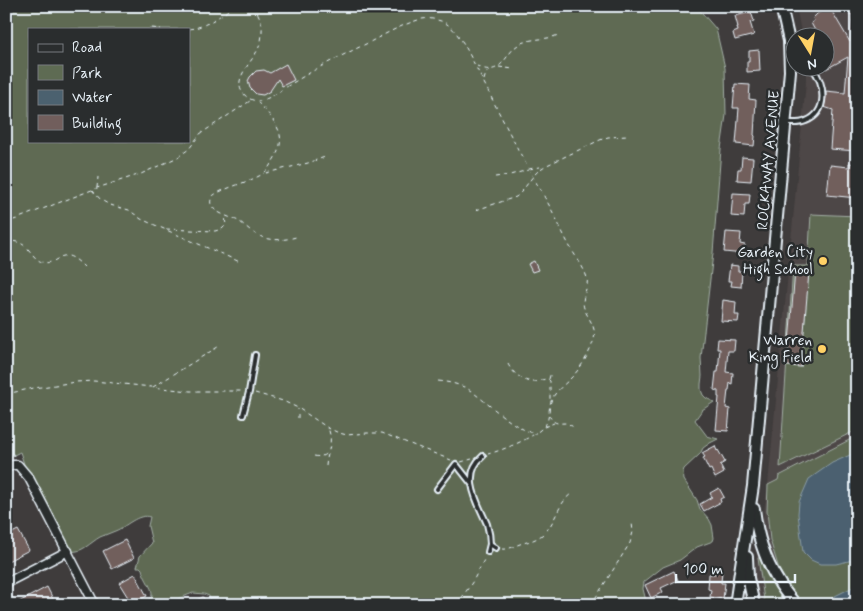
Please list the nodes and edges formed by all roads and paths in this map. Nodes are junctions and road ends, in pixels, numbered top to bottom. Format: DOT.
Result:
graph roads {
  1 [pos="234,6"];
  2 [pos="254,6"];
  3 [pos="659,6"];
  4 [pos="781,6"];
  5 [pos="663,12"];
  6 [pos="190,29"];
  7 [pos="786,30"];
  8 [pos="558,35"];
  9 [pos="475,65"];
  10 [pos="498,67"];
  11 [pos="491,69"];
  12 [pos="513,69"];
  13 [pos="789,78"];
  14 [pos="820,78"];
  15 [pos="484,83"];
  16 [pos="251,100"];
  17 [pos="257,101"];
  18 [pos="786,123"];
  19 [pos="628,136"];
  20 [pos="325,158"];
  21 [pos="543,166"];
  22 [pos="528,169"];
  23 [pos="265,173"];
  24 [pos="532,176"];
  25 [pos="98,177"];
  26 [pos="495,177"];
  27 [pos="97,188"];
  28 [pos="91,190"];
  29 [pos="476,210"];
  30 [pos="225,216"];
  31 [pos="6,223"];
  32 [pos="163,229"];
  33 [pos="296,237"];
  34 [pos="6,241"];
  35 [pos="240,262"];
  36 [pos="84,267"];
  37 [pos="221,346"];
  38 [pos="255,355"];
  39 [pos="508,364"];
  40 [pos="551,372"];
  41 [pos="549,380"];
  42 [pos="438,381"];
  43 [pos="152,387"];
  44 [pos="249,392"];
  45 [pos="6,394"];
  46 [pos="550,407"];
  47 [pos="298,408"];
  48 [pos="243,415"];
  49 [pos="549,415"];
  50 [pos="298,418"];
  51 [pos="554,423"];
  52 [pos="544,427"];
  53 [pos="328,428"];
  54 [pos="575,428"];
  55 [pos="536,433"];
  56 [pos="6,439"];
  57 [pos="12,451"];
  58 [pos="328,453"];
  59 [pos="314,456"];
  60 [pos="483,456"];
  61 [pos="456,464"];
  62 [pos="326,466"];
  63 [pos="10,467"];
  64 [pos="471,483"];
  65 [pos="437,489"];
  66 [pos="571,494"];
  67 [pos="752,496"];
  68 [pos="632,523"];
  69 [pos="746,536"];
  70 [pos="490,544"];
  71 [pos="496,548"];
  72 [pos="68,551"];
  73 [pos="488,552"];
  74 [pos="6,583"];
  75 [pos="95,605"];
  76 [pos="457,605"];
  77 [pos="591,605"];
  78 [pos="735,605"];
  79 [pos="754,605"];
  80 [pos="796,605"];
  1 -- 6 [label="path"];
  2 -- 16 [label="path"];
  3 -- 5 [label="path"];
  4 -- 7 [label="main road, ROCKAWAY AVENUE"];
  8 -- 10 [label="path"];
  9 -- 11 [label="path"];
  9 -- 15 [label="path"];
  9 -- 17 [label="path"];
  10 -- 11 [label="path"];
  10 -- 12 [label="path"];
  11 -- 15 [label="path"];
  13 -- 18 [label="main road, ROCKAWAY AVENUE"];
  14 -- 18 [label="lane"];
  15 -- 22 [label="path"];
  16 -- 17 [label="path"];
  16 -- 27 [label="path"];
  17 -- 23 [label="path"];
  18 -- 67 [label="main road, ROCKAWAY AVENUE"];
  19 -- 21 [label="path"];
  20 -- 23 [label="path"];
  21 -- 22 [label="path"];
  21 -- 24 [label="path"];
  22 -- 24 [label="path"];
  22 -- 26 [label="path"];
  23 -- 30 [label="path"];
  24 -- 29 [label="path"];
  24 -- 46 [label="path"];
  25 -- 27 [label="path"];
  27 -- 28 [label="path"];
  28 -- 31 [label="path"];
  28 -- 32 [label="path"];
  30 -- 32 [label="path"];
  30 -- 33 [label="path"];
  32 -- 35 [label="path"];
  34 -- 36 [label="path"];
  37 -- 43 [label="path"];
  38 -- 44 [label="lane"];
  39 -- 41 [label="path"];
  40 -- 41 [label="path"];
  41 -- 46 [label="path"];
  42 -- 55 [label="path"];
  43 -- 44 [label="path"];
  43 -- 45 [label="path"];
  44 -- 47 [label="path"];
  44 -- 48 [label="lane"];
  46 -- 49 [label="path"];
  47 -- 50 [label="path"];
  47 -- 53 [label="path"];
  49 -- 51 [label="path"];
  49 -- 52 [label="path"];
  51 -- 52 [label="path"];
  51 -- 54 [label="path"];
  52 -- 55 [label="path"];
  53 -- 58 [label="path"];
  53 -- 61 [label="path"];
  55 -- 60 [label="path"];
  56 -- 57 [label="path"];
  58 -- 59 [label="path"];
  58 -- 62 [label="path"];
  60 -- 61 [label="path"];
  60 -- 64 [label="lane"];
  61 -- 64 [label="lane"];
  61 -- 65 [label="lane"];
  63 -- 72 [label="street"];
  64 -- 70 [label="lane"];
  66 -- 71 [label="path"];
  67 -- 69 [label="main road, ROCKAWAY AVENUE"];
  67 -- 80 [label="main road, ROCKAWAY AVENUE"];
  68 -- 77 [label="path"];
  69 -- 78 [label="main road, ROCKAWAY AVENUE"];
  69 -- 79 [label="main road, ROCKAWAY AVENUE"];
  70 -- 71 [label="lane"];
  70 -- 73 [label="lane"];
  72 -- 74 [label="street"];
  72 -- 75 [label="street"];
  73 -- 76 [label="path"];
}
